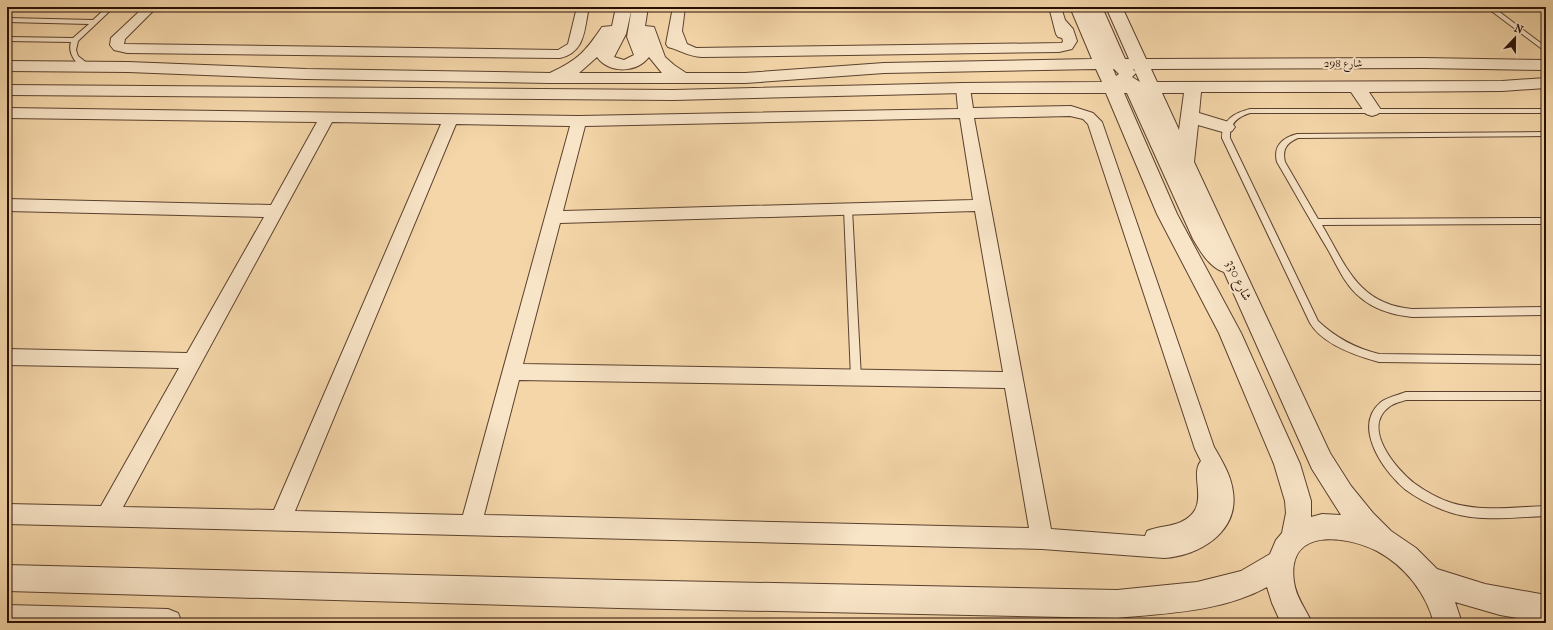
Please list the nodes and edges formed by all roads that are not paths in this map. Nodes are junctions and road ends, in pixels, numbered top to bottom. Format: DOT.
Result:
graph roads {
  1 [pos="111,7"];
  2 [pos="151,7"];
  3 [pos="584,7"];
  4 [pos="618,7"];
  5 [pos="624,7"];
  6 [pos="640,7"];
  7 [pos="647,7"];
  8 [pos="679,7"];
  9 [pos="1055,7"];
  10 [pos="1078,7"];
  11 [pos="1094,7"];
  12 [pos="1114,7"];
  13 [pos="1489,7"];
  14 [pos="7,20"];
  15 [pos="94,22"];
  16 [pos="7,39"];
  17 [pos="1090,39"];
  18 [pos="1129,39"];
  19 [pos="75,40"];
  20 [pos="1546,50"];
  21 [pos="1057,64"];
  22 [pos="1207,64"];
  23 [pos="1500,65"];
  24 [pos="1546,65"];
  25 [pos="7,66"];
  26 [pos="128,67"];
  27 [pos="90,68"];
  28 [pos="7,76"];
  29 [pos="1125,76"];
  30 [pos="549,78"];
  31 [pos="683,78"];
  32 [pos="1546,84"];
  33 [pos="1356,86"];
  34 [pos="1193,87"];
  35 [pos="963,88"];
  36 [pos="1041,88"];
  37 [pos="880,89"];
  38 [pos="7,90"];
  39 [pos="1120,107"];
  40 [pos="1372,110"];
  41 [pos="1546,111"];
  42 [pos="7,113"];
  43 [pos="966,113"];
  44 [pos="1190,116"];
  45 [pos="327,118"];
  46 [pos="450,120"];
  47 [pos="579,121"];
  48 [pos="1226,127"];
  49 [pos="1546,134"];
  50 [pos="1185,162"];
  51 [pos="7,205"];
  52 [pos="983,205"];
  53 [pos="848,209"];
  54 [pos="276,211"];
  55 [pos="554,217"];
  56 [pos="1546,221"];
  57 [pos="1315,222"];
  58 [pos="1236,272"];
  59 [pos="1546,311"];
  60 [pos="7,357"];
  61 [pos="1546,360"];
  62 [pos="192,361"];
  63 [pos="512,372"];
  64 [pos="856,378"];
  65 [pos="1014,380"];
  66 [pos="1546,396"];
  67 [pos="1546,511"];
  68 [pos="7,514"];
  69 [pos="106,516"];
  70 [pos="282,520"];
  71 [pos="471,525"];
  72 [pos="1294,537"];
  73 [pos="1042,538"];
  74 [pos="1383,540"];
  75 [pos="1280,563"];
  76 [pos="7,578"];
  77 [pos="1427,578"];
  78 [pos="1546,609"];
  79 [pos="7,619"];
  80 [pos="168,623"];
  81 [pos="1298,623"];
  82 [pos="1448,623"];
  1 -- 15 [label="lane"];
  2 -- 3 [label="street"];
  4 -- 30 [label="street"];
  5 -- 6 [label="street"];
  7 -- 31 [label="street"];
  8 -- 9 [label="street"];
  10 -- 17 [label="street, شارع 330"];
  11 -- 29 [label="street"];
  12 -- 18 [label="street, شارع 330"];
  13 -- 20 [label="lane"];
  14 -- 15 [label="lane"];
  15 -- 19 [label="lane"];
  16 -- 19 [label="lane"];
  17 -- 21 [label="street"];
  17 -- 29 [label="street, شارع 330"];
  18 -- 22 [label="street"];
  18 -- 29 [label="street, شارع 330"];
  19 -- 27 [label="lane"];
  21 -- 29 [label="street"];
  21 -- 31 [label="street"];
  22 -- 23 [label="street, شارع 298"];
  22 -- 29 [label="street, شارع 298"];
  23 -- 24 [label="street, شارع 298"];
  23 -- 29 [label="street"];
  25 -- 27 [label="street"];
  26 -- 27 [label="street"];
  26 -- 28 [label="street"];
  26 -- 30 [label="street"];
  29 -- 34 [label="street, شارع 298"];
  29 -- 36 [label="street"];
  29 -- 37 [label="street"];
  29 -- 39 [label="street, شارع 330"];
  29 -- 50 [label="street, شارع 330"];
  29 -- 58 [label="street"];
  30 -- 31 [label="street"];
  32 -- 33 [label="street, شارع 298"];
  33 -- 34 [label="street, شارع 298"];
  33 -- 40 [label="street"];
  34 -- 44 [label="street"];
  35 -- 36 [label="street"];
  35 -- 37 [label="street"];
  35 -- 43 [label="street"];
  36 -- 39 [label="street"];
  37 -- 38 [label="street"];
  39 -- 72 [label="street, شارع 330"];
  40 -- 41 [label="lane"];
  40 -- 48 [label="lane"];
  42 -- 45 [label="street"];
  43 -- 47 [label="street"];
  43 -- 52 [label="street"];
  43 -- 73 [label="street"];
  44 -- 48 [label="street"];
  44 -- 50 [label="street"];
  45 -- 46 [label="street"];
  45 -- 54 [label="street"];
  46 -- 47 [label="street"];
  46 -- 70 [label="street"];
  47 -- 55 [label="street"];
  48 -- 61 [label="lane"];
  49 -- 57 [label="lane"];
  50 -- 58 [label="street, شارع 330"];
  51 -- 54 [label="street"];
  52 -- 53 [label="street"];
  52 -- 65 [label="street"];
  53 -- 55 [label="street"];
  53 -- 64 [label="lane"];
  54 -- 62 [label="street"];
  55 -- 63 [label="street"];
  56 -- 57 [label="lane"];
  57 -- 59 [label="lane"];
  58 -- 74 [label="street, شارع 330"];
  60 -- 62 [label="street"];
  62 -- 69 [label="street"];
  63 -- 64 [label="street"];
  63 -- 71 [label="street"];
  64 -- 65 [label="street"];
  65 -- 73 [label="street"];
  66 -- 67 [label="lane"];
  68 -- 69 [label="street"];
  69 -- 70 [label="street"];
  70 -- 71 [label="street"];
  71 -- 73 [label="street"];
  72 -- 74 [label="street"];
  72 -- 75 [label="street"];
  74 -- 77 [label="street"];
  75 -- 76 [label="street"];
  75 -- 81 [label="street"];
  77 -- 78 [label="street"];
  77 -- 82 [label="street"];
  79 -- 80 [label="street"];
}
